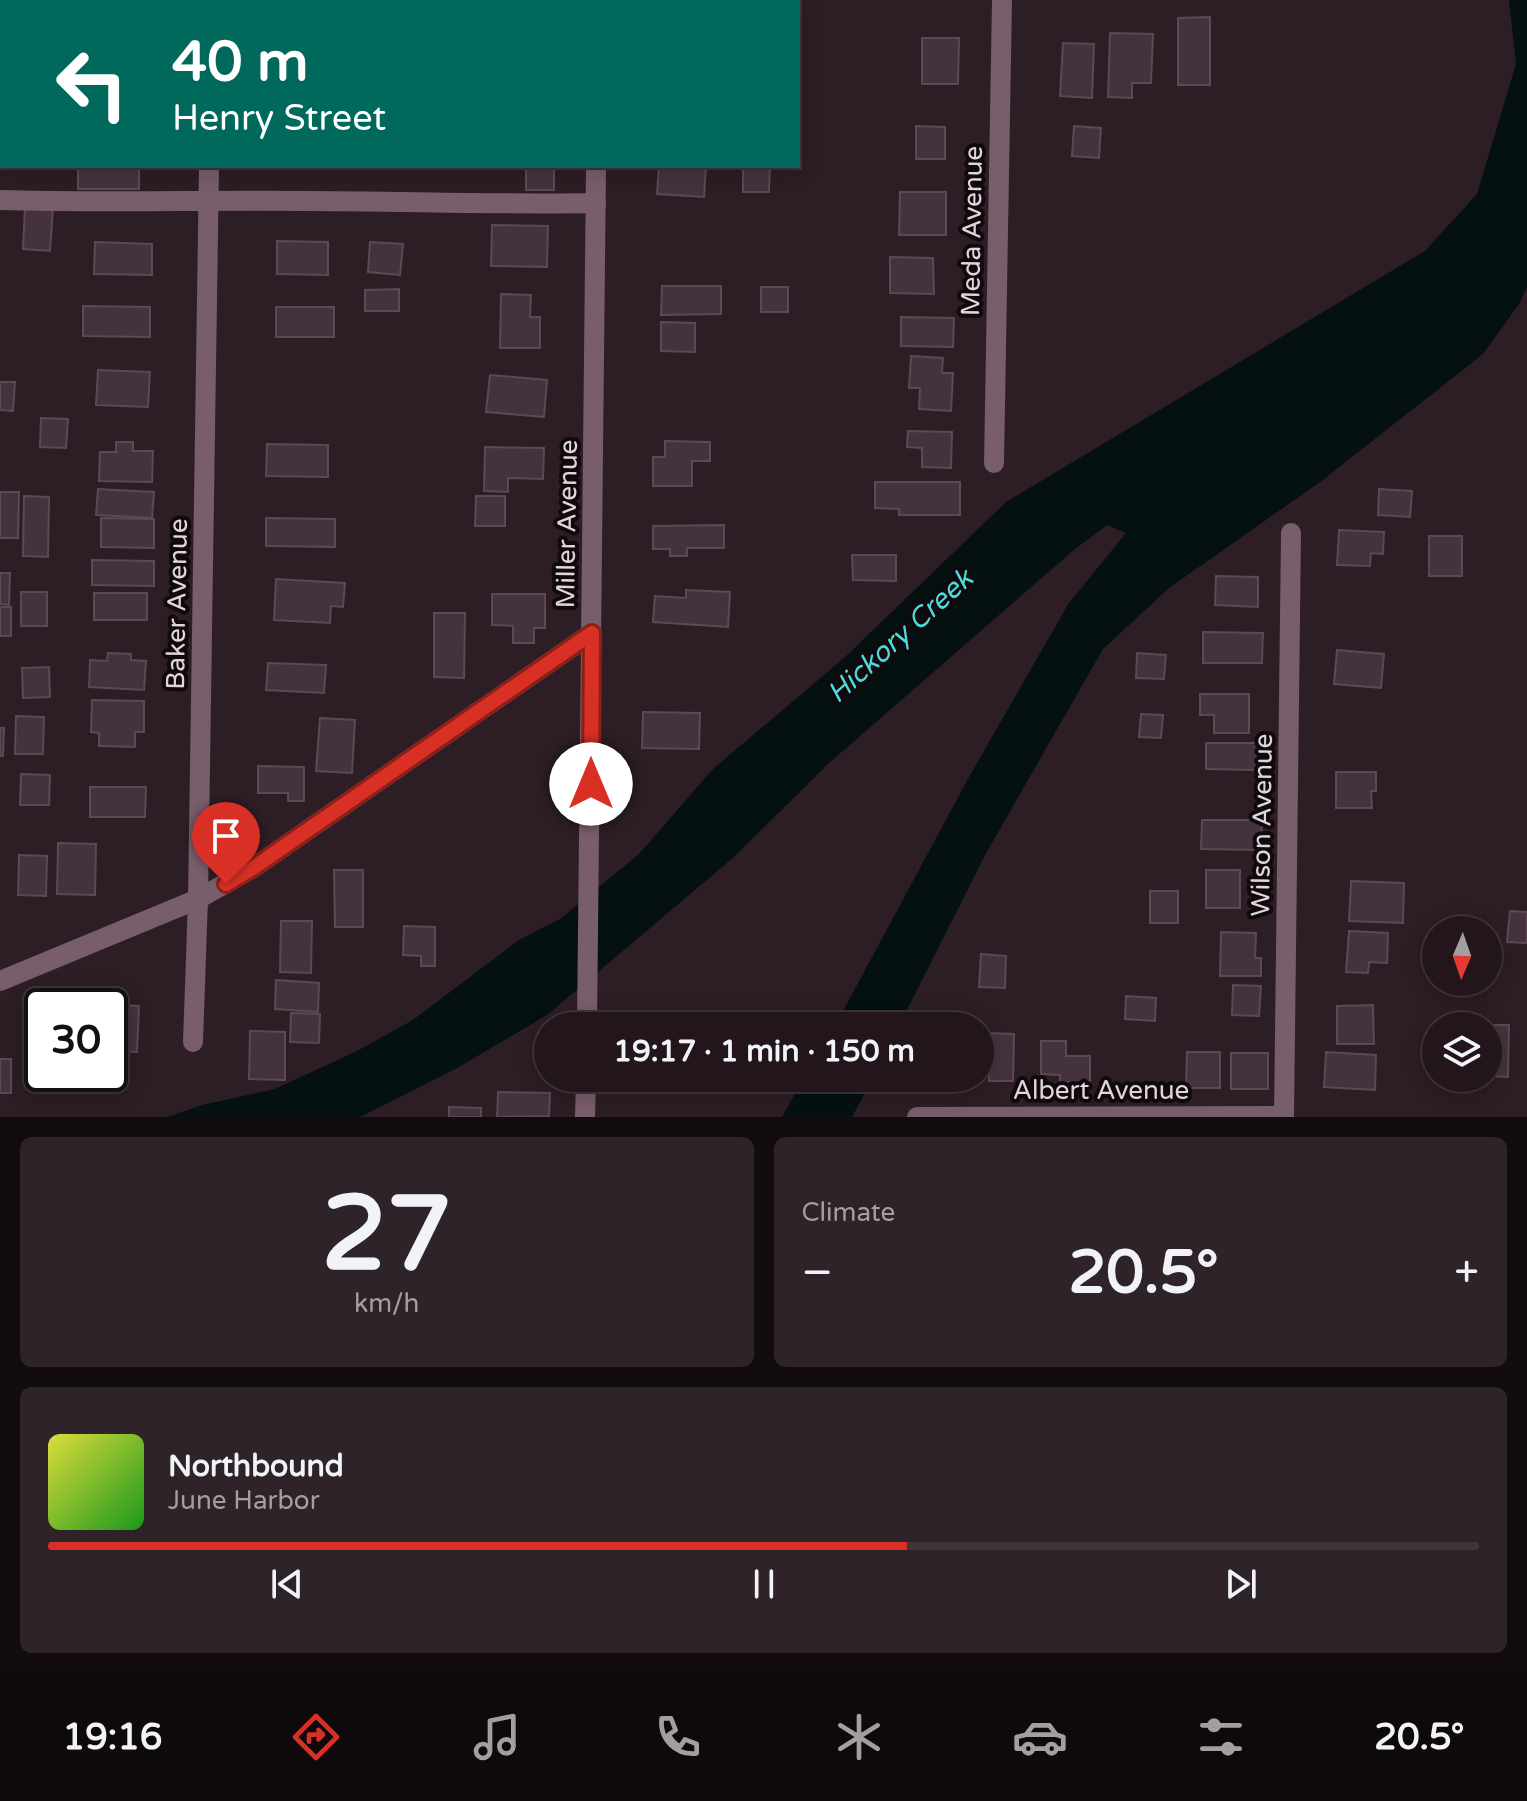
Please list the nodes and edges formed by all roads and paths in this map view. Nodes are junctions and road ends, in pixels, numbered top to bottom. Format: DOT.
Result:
graph roads {
  1 [pos="1002,0"];
  2 [pos="209,168"];
  3 [pos="596,168"];
  4 [pos="0,200"];
  5 [pos="209,202"];
  6 [pos="596,203"];
  7 [pos="994,463"];
  8 [pos="1291,533"];
  9 [pos="592,633"];
  10 [pos="198,899"];
  11 [pos="0,981"];
  12 [pos="588,1012"];
  13 [pos="193,1042"];
  14 [pos="586,1092"];
  15 [pos="1284,1116"];
  16 [pos="585,1117"];
  17 [pos="917,1117"];
  1 -- 7 [label="street, Meda Avenue"];
  2 -- 5 [label="street, Baker Avenue"];
  3 -- 6 [label="street, Miller Avenue"];
  4 -- 5 [label="street"];
  5 -- 6 [label="street"];
  5 -- 10 [label="street, Baker Avenue"];
  6 -- 9 [label="street, Miller Avenue"];
  8 -- 15 [label="street, Wilson Avenue"];
  9 -- 10 [label="street"];
  9 -- 12 [label="street, Miller Avenue"];
  10 -- 11 [label="street"];
  10 -- 13 [label="street, Baker Avenue"];
  14 -- 16 [label="street"];
  15 -- 17 [label="street, Albert Avenue"];
}
